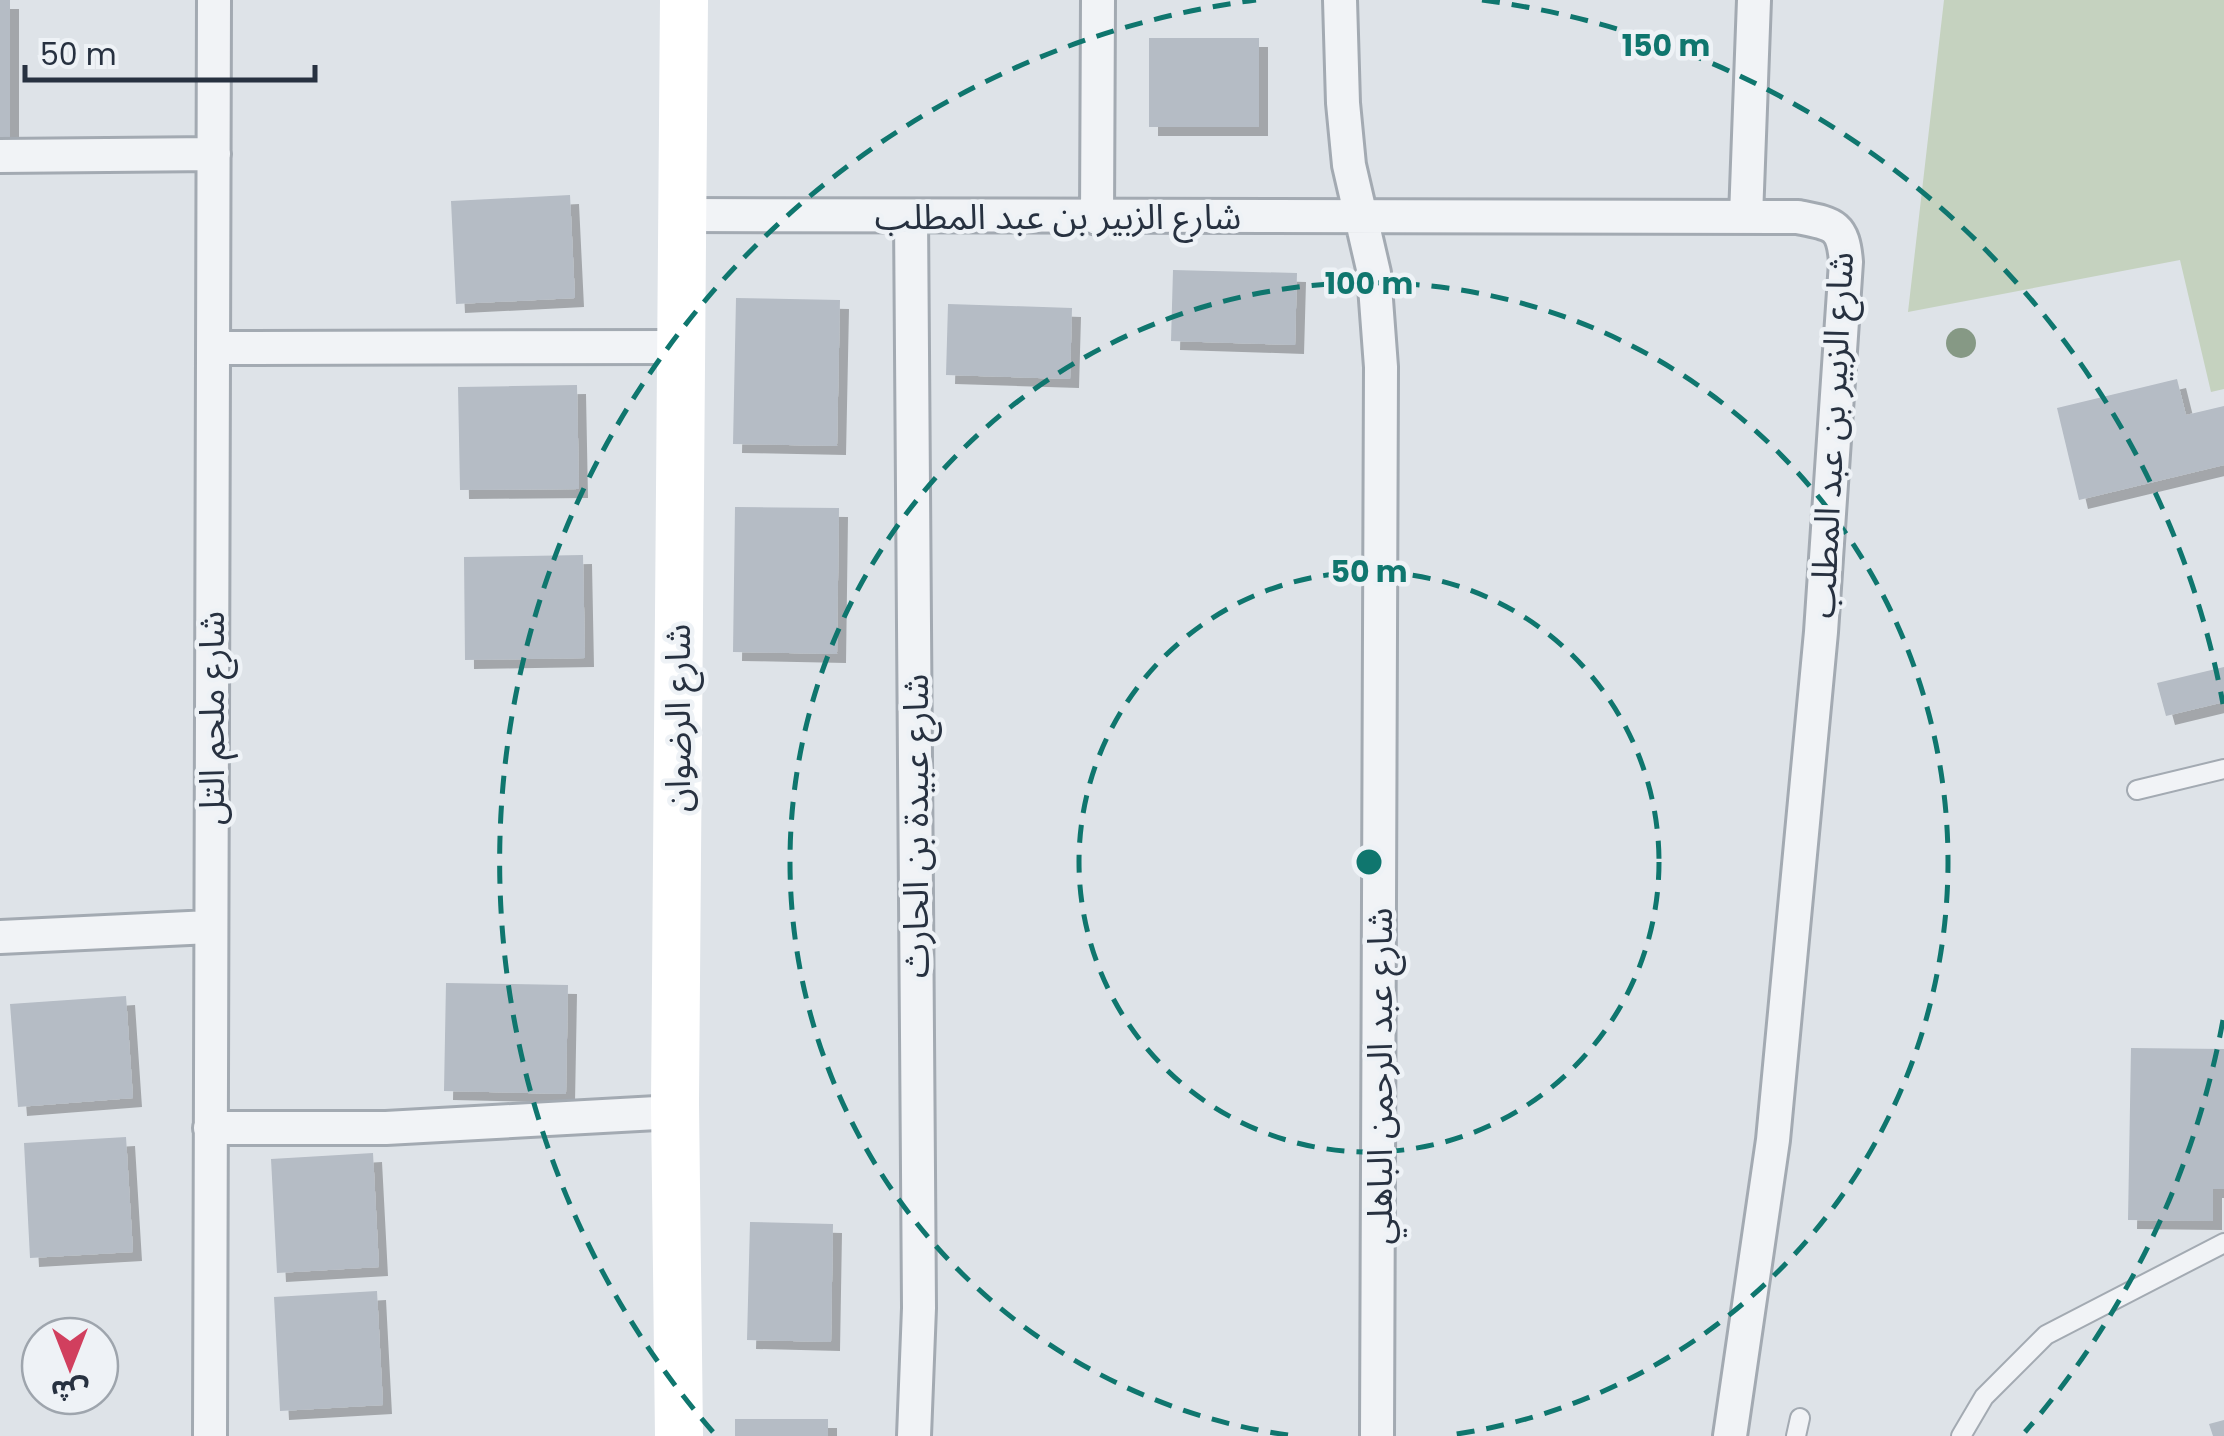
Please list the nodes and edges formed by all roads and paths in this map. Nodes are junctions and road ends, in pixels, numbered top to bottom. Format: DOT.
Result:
graph roads {
  1 [pos="214,0"];
  2 [pos="684,0"];
  3 [pos="1098,0"];
  4 [pos="1340,0"];
  5 [pos="1754,0"];
  6 [pos="214,154"];
  7 [pos="0,156"];
  8 [pos="681,216"];
  9 [pos="911,216"];
  10 [pos="1359,216"];
  11 [pos="1746,217"];
  12 [pos="1097,218"];
  13 [pos="680,346"];
  14 [pos="214,348"];
  15 [pos="2224,769"];
  16 [pos="2136,790"];
  17 [pos="210,927"];
  18 [pos="0,936"];
  19 [pos="675,1112"];
  20 [pos="210,1128"];
  21 [pos="2224,1243"];
  22 [pos="210,1436"];
  23 [pos="679,1436"];
  24 [pos="914,1436"];
  25 [pos="1377,1436"];
  26 [pos="1730,1436"];
  27 [pos="1961,1436"];
  1 -- 6 [label="street, شارع ملحم التل"];
  2 -- 8 [label="main road, شارع الرضوان"];
  3 -- 12 [label="street"];
  4 -- 10 [label="street, شارع عبد الرحمن الباهلي"];
  5 -- 11 [label="street"];
  6 -- 7 [label="street"];
  6 -- 14 [label="street, شارع ملحم التل"];
  8 -- 9 [label="street, شارع الزبير بن عبد المطلب"];
  8 -- 13 [label="main road, شارع الرضوان"];
  9 -- 12 [label="street, شارع الزبير بن عبد المطلب"];
  9 -- 24 [label="street, شارع عبيدة بن الحارث"];
  10 -- 11 [label="street, شارع الزبير بن عبد المطلب"];
  10 -- 12 [label="street, شارع الزبير بن عبد المطلب"];
  10 -- 25 [label="street, شارع عبد الرحمن الباهلي"];
  11 -- 26 [label="street, شارع الزبير بن عبد المطلب"];
  13 -- 14 [label="street"];
  13 -- 19 [label="main road, شارع الرضوان"];
  14 -- 17 [label="street, شارع ملحم التل"];
  15 -- 16 [label="lane"];
  17 -- 18 [label="street"];
  17 -- 20 [label="street, شارع ملحم التل"];
  19 -- 20 [label="street"];
  19 -- 23 [label="main road, شارع الرضوان"];
  20 -- 22 [label="street, شارع ملحم التل"];
  21 -- 27 [label="lane"];
}
